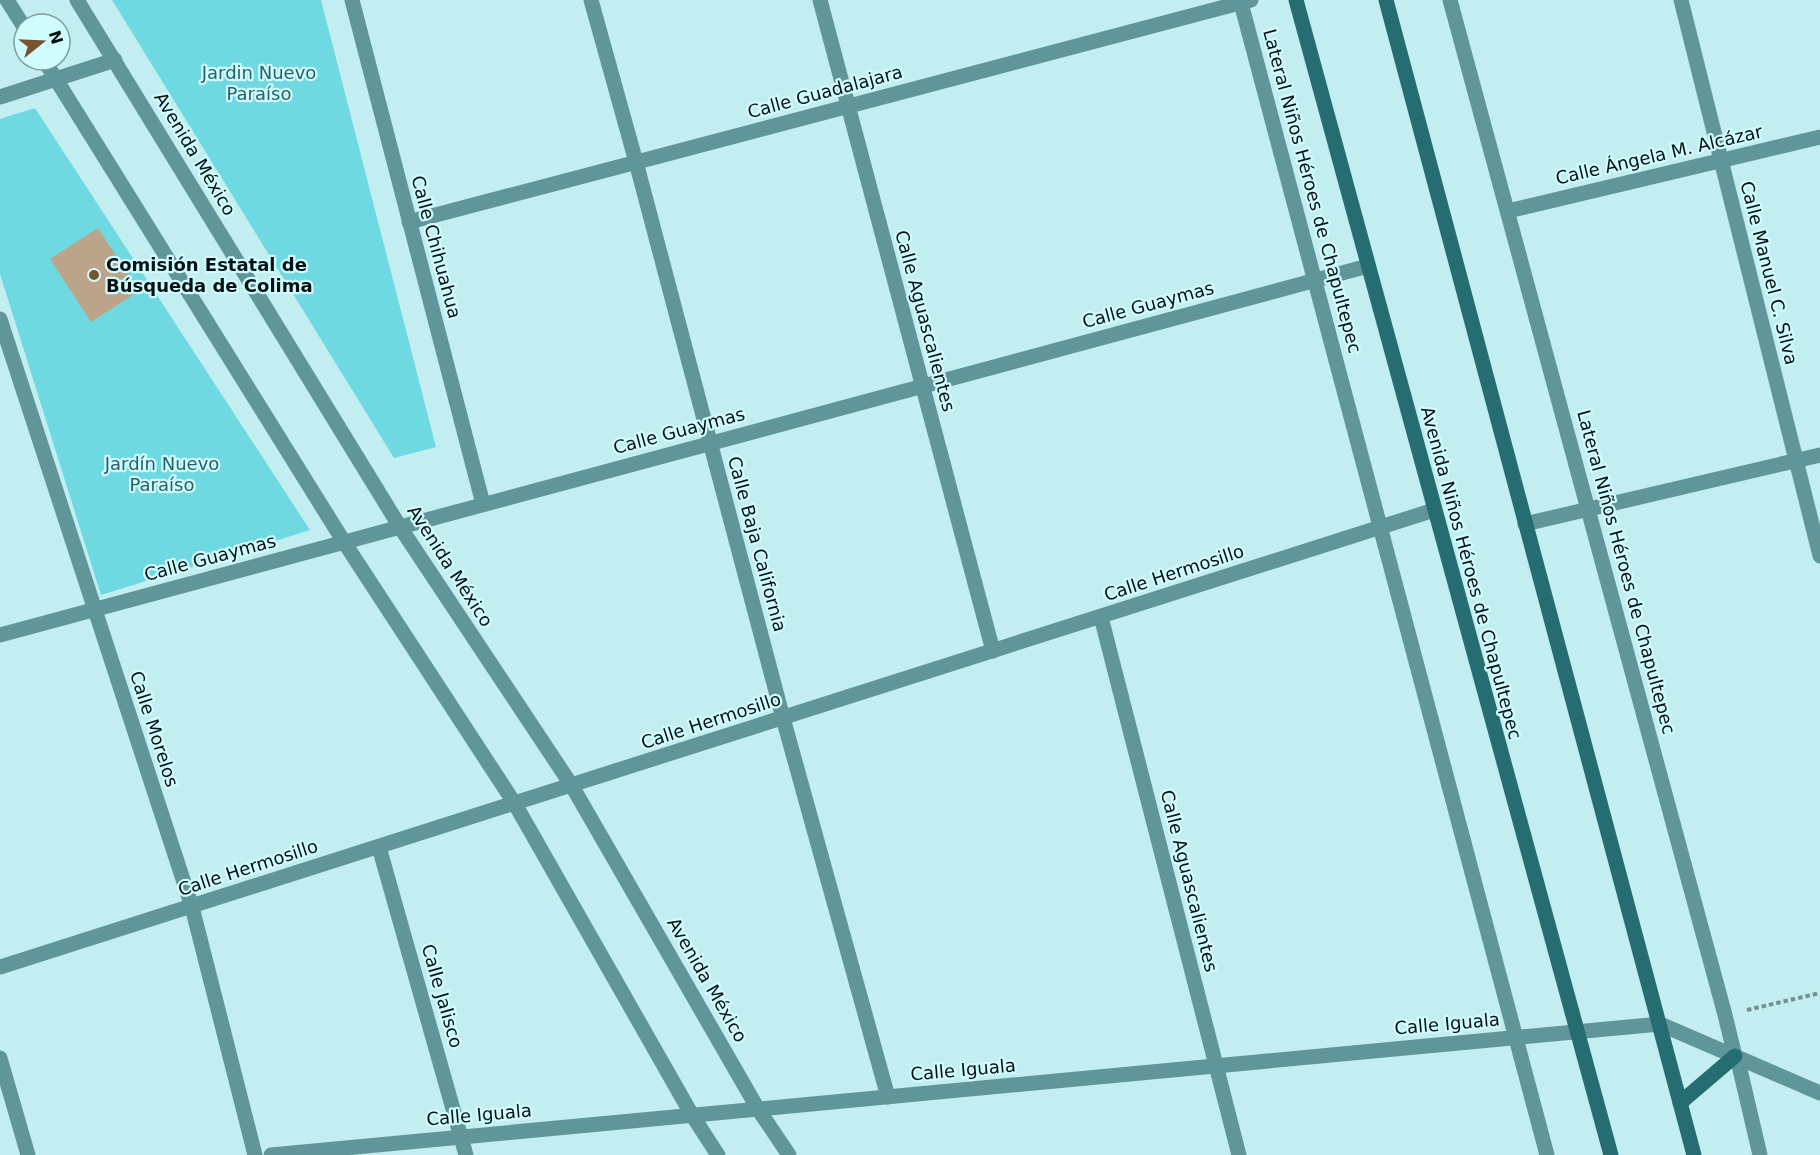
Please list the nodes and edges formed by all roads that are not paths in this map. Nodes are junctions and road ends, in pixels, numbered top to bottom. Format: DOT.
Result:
graph roads {
  1 [pos="77,0"];
  2 [pos="352,0"];
  3 [pos="591,0"];
  4 [pos="820,0"];
  5 [pos="1296,0"];
  6 [pos="1386,0"];
  7 [pos="1450,0"];
  8 [pos="1681,0"];
  9 [pos="1244,1"];
  10 [pos="115,60"];
  11 [pos="52,72"];
  12 [pos="56,79"];
  13 [pos="0,97"];
  14 [pos="849,106"];
  15 [pos="1820,137"];
  16 [pos="1721,160"];
  17 [pos="636,162"];
  18 [pos="1508,211"];
  19 [pos="409,222"];
  20 [pos="1368,266"];
  21 [pos="1315,280"];
  22 [pos="0,319"];
  23 [pos="922,386"];
  24 [pos="711,443"];
  25 [pos="1820,455"];
  26 [pos="1796,461"];
  27 [pos="483,504"];
  28 [pos="1588,509"];
  29 [pos="1434,510"];
  30 [pos="1526,524"];
  31 [pos="400,527"];
  32 [pos="1381,528"];
  33 [pos="344,542"];
  34 [pos="1820,556"];
  35 [pos="93,609"];
  36 [pos="1101,617"];
  37 [pos="0,635"];
  38 [pos="993,651"];
  39 [pos="783,718"];
  40 [pos="572,786"];
  41 [pos="514,804"];
  42 [pos="380,847"];
  43 [pos="192,907"];
  44 [pos="0,967"];
  45 [pos="1660,1024"];
  46 [pos="1577,1032"];
  47 [pos="1516,1037"];
  48 [pos="1735,1056"];
  49 [pos="0,1058"];
  50 [pos="1216,1066"];
  51 [pos="1820,1093"];
  52 [pos="888,1096"];
  53 [pos="1680,1103"];
  54 [pos="758,1109"];
  55 [pos="692,1115"];
  56 [pos="461,1137"];
  57 [pos="28,1155"];
  58 [pos="255,1155"];
  59 [pos="270,1155"];
  60 [pos="466,1155"];
  61 [pos="718,1155"];
  62 [pos="789,1155"];
  63 [pos="1239,1155"];
  64 [pos="1547,1155"];
  65 [pos="1611,1155"];
  66 [pos="1694,1155"];
  67 [pos="1761,1155"];
  1 -- 10 [label="street, Avenida México"];
  2 -- 19 [label="street, Calle Chihuahua"];
  3 -- 17 [label="street, Calle Baja California"];
  4 -- 14 [label="street, Calle Aguascalientes"];
  5 -- 20 [label="main road, Avenida Niños Héroes de Chapultepec"];
  6 -- 30 [label="main road"];
  7 -- 18 [label="street, Lateral Niños Héroes de Chapultepec"];
  8 -- 16 [label="street, Calle Manuel C. Silva"];
  9 -- 14 [label="street, Calle Guadalajara"];
  9 -- 21 [label="street, Lateral Niños Héroes de Chapultepec"];
  10 -- 12 [label="street"];
  10 -- 31 [label="street, Avenida México"];
  11 -- 12 [label="street"];
  12 -- 13 [label="street"];
  12 -- 33 [label="street"];
  14 -- 17 [label="street, Calle Guadalajara"];
  14 -- 23 [label="street, Calle Aguascalientes"];
  15 -- 16 [label="street, Calle Ángela M. Alcázar"];
  16 -- 18 [label="street, Calle Ángela M. Alcázar"];
  16 -- 26 [label="street, Calle Manuel C. Silva"];
  17 -- 19 [label="street, Calle Guadalajara"];
  17 -- 24 [label="street, Calle Baja California"];
  18 -- 28 [label="street, Lateral Niños Héroes de Chapultepec"];
  19 -- 27 [label="street, Calle Chihuahua"];
  20 -- 21 [label="street, Calle Guaymas"];
  20 -- 29 [label="main road, Avenida Niños Héroes de Chapultepec"];
  21 -- 23 [label="street, Calle Guaymas"];
  21 -- 32 [label="street, Lateral Niños Héroes de Chapultepec"];
  22 -- 35 [label="street, Calle Morelos"];
  23 -- 24 [label="street, Calle Guaymas"];
  23 -- 38 [label="street, Calle Aguascalientes"];
  24 -- 27 [label="street, Calle Guaymas"];
  24 -- 39 [label="street, Calle Baja California"];
  25 -- 26 [label="street"];
  26 -- 28 [label="street"];
  26 -- 34 [label="street, Calle Manuel C. Silva"];
  27 -- 31 [label="street, Calle Guaymas"];
  28 -- 30 [label="street"];
  28 -- 48 [label="street, Lateral Niños Héroes de Chapultepec"];
  29 -- 32 [label="street, Calle Hermosillo"];
  29 -- 46 [label="main road, Avenida Niños Héroes de Chapultepec"];
  30 -- 45 [label="main road"];
  31 -- 33 [label="street, Calle Guaymas"];
  31 -- 40 [label="street, Avenida México"];
  32 -- 36 [label="street, Calle Hermosillo"];
  32 -- 47 [label="street, Lateral Niños Héroes de Chapultepec"];
  33 -- 35 [label="street, Calle Guaymas"];
  33 -- 41 [label="street"];
  35 -- 37 [label="street, Calle Guaymas"];
  35 -- 43 [label="street, Calle Morelos"];
  36 -- 38 [label="street, Calle Hermosillo"];
  36 -- 50 [label="street, Calle Aguascalientes"];
  38 -- 39 [label="street, Calle Hermosillo"];
  39 -- 40 [label="street, Calle Hermosillo"];
  39 -- 52 [label="street, Calle Baja California"];
  40 -- 41 [label="street, Calle Hermosillo"];
  40 -- 54 [label="street, Avenida México"];
  41 -- 42 [label="street, Calle Hermosillo"];
  41 -- 55 [label="street"];
  42 -- 43 [label="street, Calle Hermosillo"];
  42 -- 56 [label="street, Calle Jalisco"];
  43 -- 44 [label="street, Calle Hermosillo"];
  43 -- 58 [label="street, Calle Morelos"];
  45 -- 46 [label="street, Calle Iguala"];
  45 -- 48 [label="street"];
  45 -- 53 [label="main road"];
  46 -- 47 [label="street, Calle Iguala"];
  46 -- 65 [label="main road, Avenida Niños Héroes de Chapultepec"];
  47 -- 50 [label="street, Calle Iguala"];
  47 -- 64 [label="street, Lateral Niños Héroes de Chapultepec"];
  48 -- 51 [label="street"];
  48 -- 53 [label="main road"];
  48 -- 67 [label="street, Lateral Niños Héroes de Chapultepec"];
  49 -- 57 [label="street"];
  50 -- 52 [label="street, Calle Iguala"];
  50 -- 63 [label="street, Calle Aguascalientes"];
  52 -- 54 [label="street, Calle Iguala"];
  53 -- 66 [label="main road"];
  54 -- 55 [label="street, Calle Iguala"];
  54 -- 62 [label="street, Avenida México"];
  55 -- 56 [label="street, Calle Iguala"];
  55 -- 61 [label="street"];
  56 -- 59 [label="street, Calle Iguala"];
  56 -- 60 [label="street, Calle Jalisco"];
}
